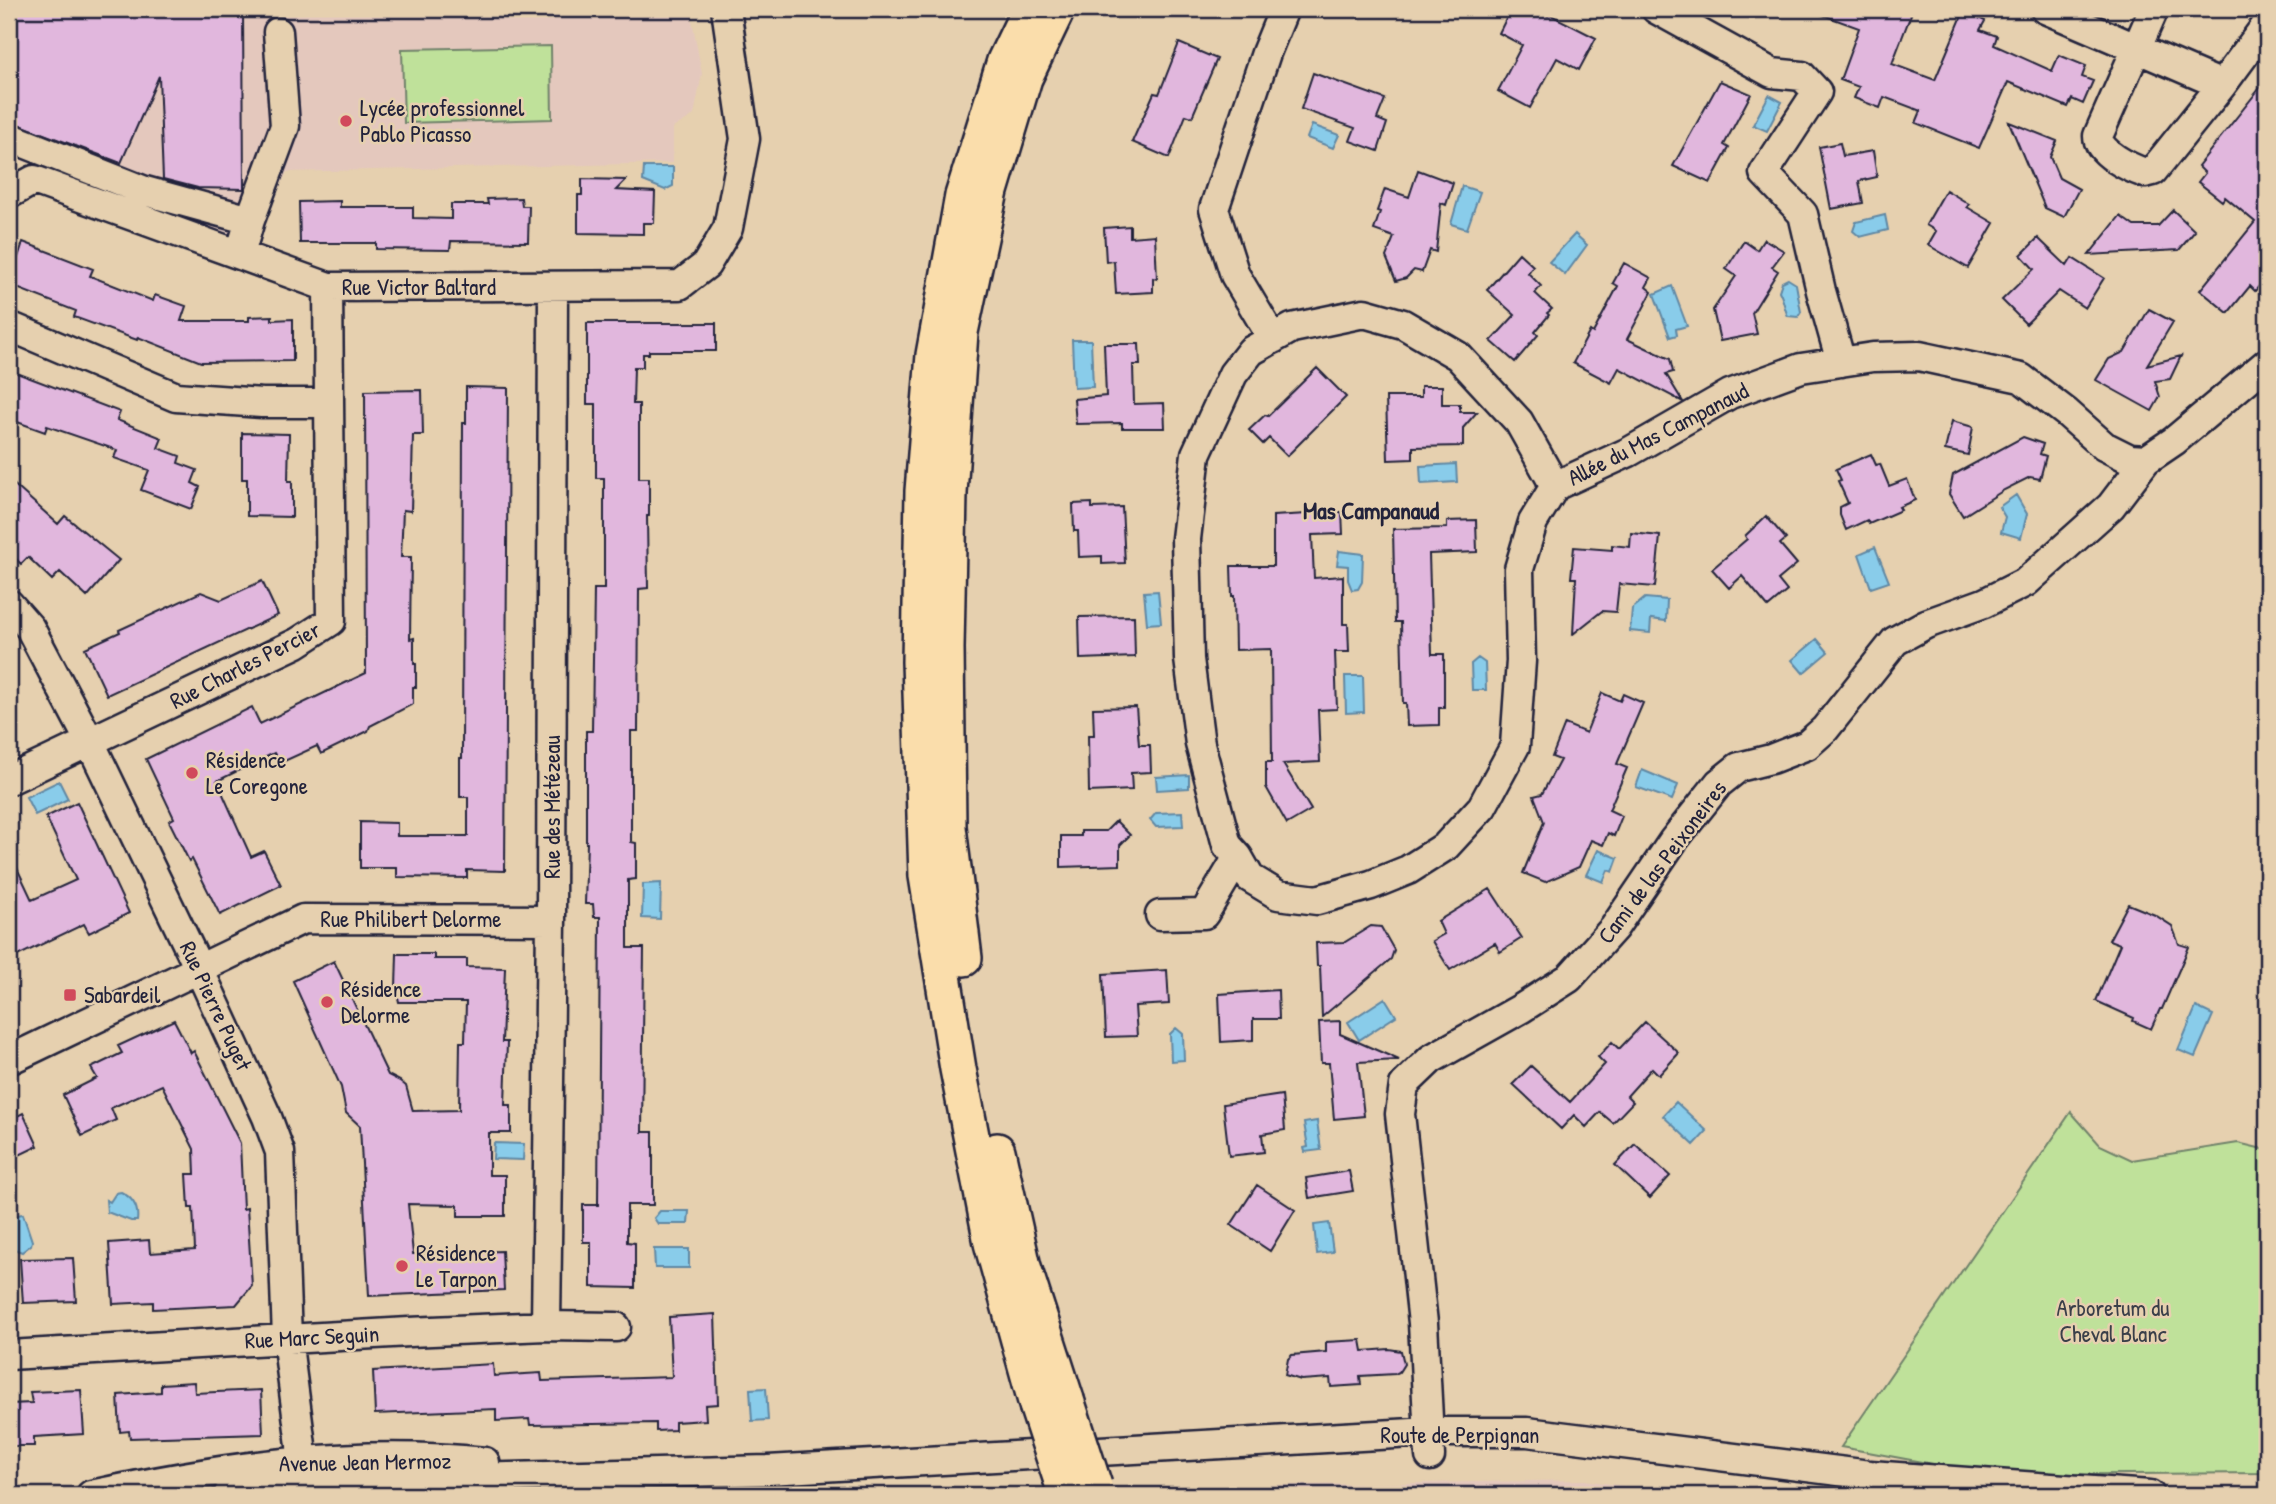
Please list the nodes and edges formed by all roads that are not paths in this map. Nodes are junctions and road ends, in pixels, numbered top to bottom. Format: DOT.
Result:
graph roads {
  1 [pos="726,9"];
  2 [pos="1030,9"];
  3 [pos="1057,9"];
  4 [pos="1284,9"];
  5 [pos="1656,9"];
  6 [pos="2045,9"];
  7 [pos="2154,9"];
  8 [pos="2267,24"];
  9 [pos="278,32"];
  10 [pos="2136,48"];
  11 [pos="2222,85"];
  12 [pos="9,137"];
  13 [pos="9,194"];
  14 [pos="250,220"];
  15 [pos="240,254"];
  16 [pos="328,287"];
  17 [pos="553,287"];
  18 [pos="9,326"];
  19 [pos="1273,339"];
  20 [pos="1841,362"];
  21 [pos="2267,363"];
  22 [pos="328,403"];
  23 [pos="2146,460"];
  24 [pos="1555,486"];
  25 [pos="9,604"];
  26 [pos="90,742"];
  27 [pos="9,780"];
  28 [pos="1238,857"];
  29 [pos="1160,915"];
  30 [pos="551,920"];
  31 [pos="198,968"];
  32 [pos="9,1060"];
  33 [pos="546,1326"];
  34 [pos="616,1327"];
  35 [pos="287,1338"];
  36 [pos="9,1355"];
  37 [pos="1051,1402"];
  38 [pos="1430,1444"];
  39 [pos="307,1465"];
  40 [pos="768,1470"];
  41 [pos="1081,1492"];
  42 [pos="90,1495"];
  43 [pos="180,1495"];
  44 [pos="228,1495"];
  45 [pos="2150,1495"];
  1 -- 17 [label="street, Rue Victor Baltard"];
  2 -- 37 [label="main road"];
  3 -- 37 [label="main road"];
  4 -- 19 [label="street"];
  5 -- 20 [label="street"];
  6 -- 10 [label="street"];
  7 -- 10 [label="street"];
  8 -- 11 [label="street"];
  9 -- 14 [label="street"];
  10 -- 11 [label="street"];
  10 -- 11 [label="street"];
  12 -- 14 [label="street"];
  13 -- 15 [label="street, Rue Victor Baltard"];
  14 -- 15 [label="street"];
  15 -- 16 [label="street, Rue Victor Baltard"];
  16 -- 17 [label="street, Rue Victor Baltard"];
  16 -- 22 [label="street, Rue Charles Percier"];
  17 -- 30 [label="street, Rue des Métézeau"];
  18 -- 22 [label="street"];
  19 -- 24 [label="street, Allée du Mas Campanaud"];
  19 -- 28 [label="street, Allée du Mas Campanaud"];
  20 -- 23 [label="street, Allée du Mas Campanaud"];
  20 -- 24 [label="street, Allée du Mas Campanaud"];
  21 -- 23 [label="street, Cami de las Peixoneires"];
  22 -- 26 [label="street, Rue Charles Percier"];
  23 -- 38 [label="street, Cami de las Peixoneires"];
  24 -- 28 [label="street, Allée du Mas Campanaud"];
  25 -- 26 [label="street, Rue Pierre Puget"];
  26 -- 27 [label="street, Rue Charles Percier"];
  26 -- 31 [label="street, Rue Pierre Puget"];
  28 -- 29 [label="street"];
  30 -- 31 [label="street, Rue Philibert Delorme"];
  30 -- 33 [label="street, Rue des Métézeau"];
  31 -- 32 [label="street, Rue Philibert Delorme"];
  31 -- 35 [label="street, Rue Pierre Puget"];
  33 -- 34 [label="street, Rue Marc Seguin"];
  33 -- 35 [label="street, Rue Marc Seguin"];
  35 -- 36 [label="street, Rue Marc Seguin"];
  35 -- 39 [label="street, Rue Pierre Puget"];
  37 -- 41 [label="main road, bridge"];
  38 -- 40 [label="street, Route de Perpignan"];
  38 -- 45 [label="street, Route de Perpignan"];
  39 -- 40 [label="street, Avenue Jean Mermoz"];
  39 -- 42 [label="street, Avenue Jean Mermoz"];
  39 -- 43 [label="street"];
  39 -- 44 [label="street, Avenue Jean Mermoz"];
}
